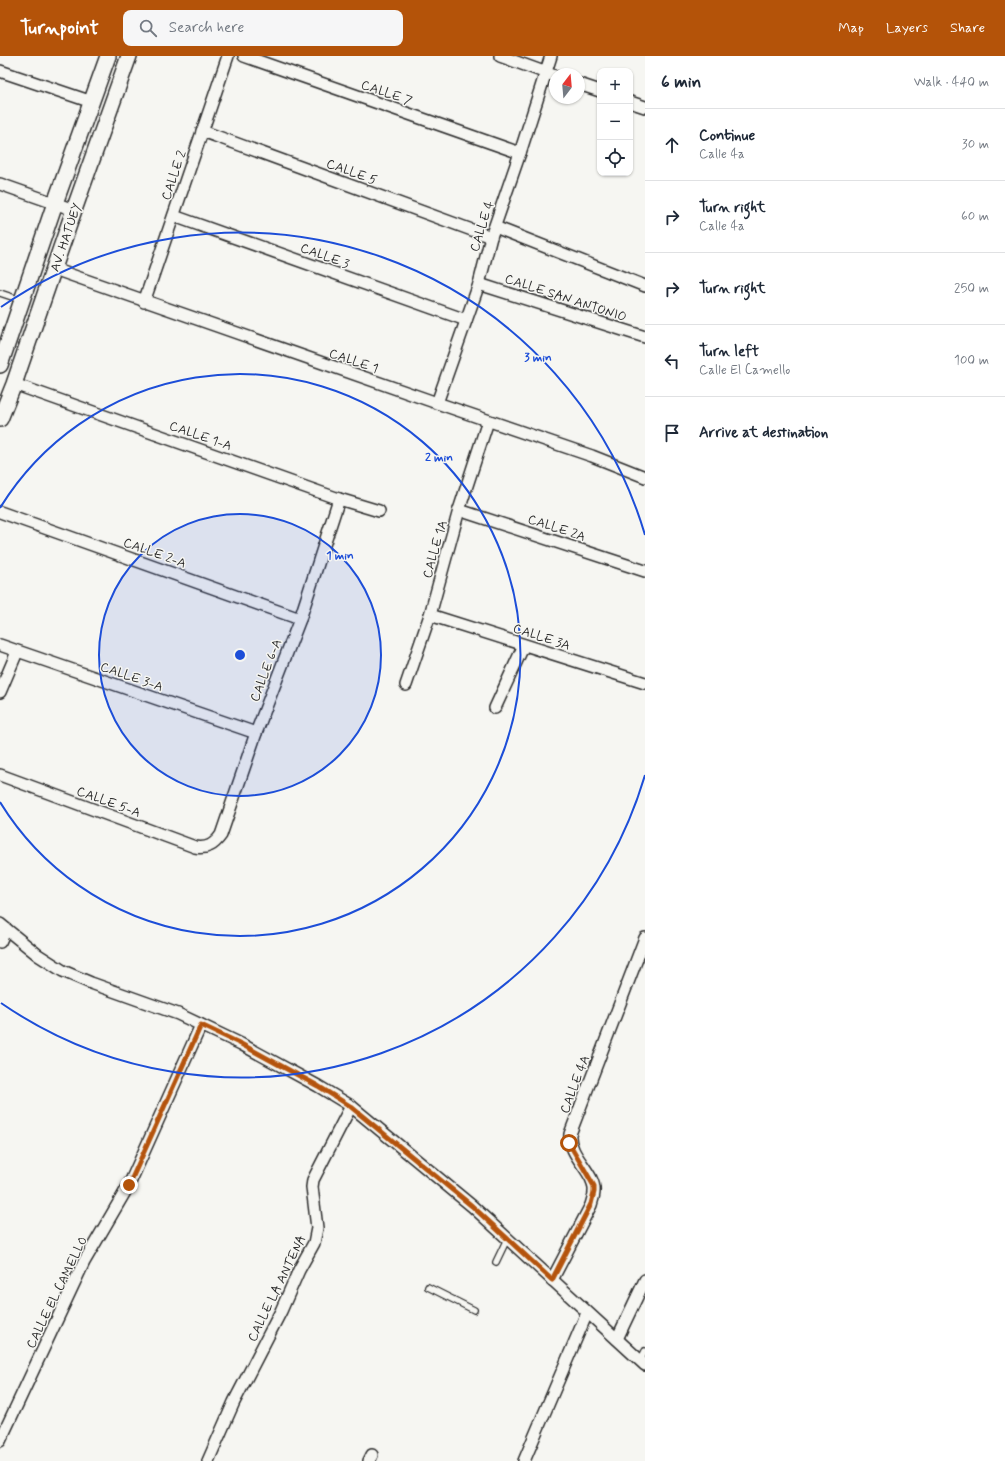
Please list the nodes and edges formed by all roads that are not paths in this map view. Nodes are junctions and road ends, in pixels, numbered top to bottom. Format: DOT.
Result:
graph roads {
  1 [pos="108,56"];
  2 [pos="129,56"];
  3 [pos="228,56"];
  4 [pos="244,56"];
  5 [pos="500,56"];
  6 [pos="551,56"];
  7 [pos="550,68"];
  8 [pos="0,71"];
  9 [pos="549,74"];
  10 [pos="549,77"];
  11 [pos="585,86"];
  12 [pos="597,91"];
  13 [pos="92,102"];
  14 [pos="633,103"];
  15 [pos="645,107"];
  16 [pos="202,131"];
  17 [pos="520,153"];
  18 [pos="0,184"];
  19 [pos="55,203"];
  20 [pos="74,210"];
  21 [pos="174,216"];
  22 [pos="493,232"];
  23 [pos="54,269"];
  24 [pos="479,284"];
  25 [pos="645,286"];
  26 [pos="0,293"];
  27 [pos="23,301"];
  28 [pos="144,302"];
  29 [pos="466,320"];
  30 [pos="645,337"];
  31 [pos="0,365"];
  32 [pos="14,384"];
  33 [pos="437,404"];
  34 [pos="0,419"];
  35 [pos="488,421"];
  36 [pos="645,477"];
  37 [pos="339,499"];
  38 [pos="460,510"];
  39 [pos="379,511"];
  40 [pos="0,512"];
  41 [pos="645,571"];
  42 [pos="430,615"];
  43 [pos="300,619"];
  44 [pos="0,645"];
  45 [pos="524,645"];
  46 [pos="17,652"];
  47 [pos="645,683"];
  48 [pos="406,685"];
  49 [pos="0,692"];
  50 [pos="495,708"];
  51 [pos="256,733"];
  52 [pos="0,775"];
  53 [pos="210,846"];
  54 [pos="3,926"];
  55 [pos="645,938"];
  56 [pos="0,942"];
  57 [pos="201,1025"];
  58 [pos="350,1106"];
  59 [pos="507,1239"];
  60 [pos="496,1262"];
  61 [pos="552,1280"];
  62 [pos="645,1280"];
  63 [pos="428,1287"];
  64 [pos="474,1310"];
  65 [pos="587,1313"];
  66 [pos="617,1339"];
  67 [pos="643,1359"];
  68 [pos="0,1441"];
  69 [pos="208,1461"];
  70 [pos="524,1461"];
  1 -- 13 [label="main road, AV. HATUEY"];
  2 -- 20 [label="main road, AV. HATUEY"];
  3 -- 16 [label="street, CALLE 2"];
  4 -- 17 [label="street, CALLE 7"];
  5 -- 9 [label="street"];
  6 -- 7 [label="street, CALLE 4"];
  8 -- 13 [label="street"];
  10 -- 17 [label="street, CALLE 4"];
  11 -- 12 [label="street"];
  13 -- 19 [label="main road, AV. HATUEY"];
  14 -- 15 [label="street"];
  16 -- 21 [label="street, CALLE 2"];
  16 -- 22 [label="street, CALLE 5"];
  17 -- 22 [label="street, CALLE 4"];
  18 -- 19 [label="street"];
  19 -- 20 [label="street"];
  19 -- 27 [label="main road, AV. HATUEY"];
  20 -- 23 [label="main road, AV. HATUEY"];
  21 -- 28 [label="street, CALLE 2"];
  21 -- 29 [label="street, CALLE 3"];
  22 -- 24 [label="street, CALLE 4"];
  22 -- 25 [label="street, CALLE 5"];
  23 -- 28 [label="street, CALLE 1"];
  23 -- 32 [label="main road, AV. HATUEY"];
  24 -- 29 [label="street, CALLE 4"];
  24 -- 30 [label="street, CALLE SAN ANTONIO"];
  26 -- 27 [label="lane"];
  27 -- 31 [label="main road, AV. HATUEY"];
  28 -- 33 [label="street, CALLE 1"];
  29 -- 33 [label="street, CALLE 4"];
  32 -- 34 [label="main road, AV. HATUEY"];
  32 -- 37 [label="street, CALLE 1-A"];
  33 -- 35 [label="street, CALLE 1"];
  35 -- 36 [label="street, CALLE 1"];
  35 -- 38 [label="street, CALLE 1A"];
  37 -- 39 [label="street, CALLE 1-A"];
  37 -- 43 [label="street, CALLE 6-A"];
  38 -- 41 [label="street, CALLE 2A"];
  38 -- 42 [label="street, CALLE 1A"];
  40 -- 43 [label="street, CALLE 2-A"];
  42 -- 45 [label="street, CALLE 3A"];
  42 -- 48 [label="street, CALLE 1A"];
  43 -- 51 [label="street, CALLE 6-A"];
  44 -- 46 [label="street, CALLE 3-A"];
  45 -- 47 [label="street, CALLE 3A"];
  45 -- 50 [label="street"];
  46 -- 49 [label="street"];
  46 -- 51 [label="street, CALLE 3-A"];
  51 -- 53 [label="street, CALLE 6-A"];
  52 -- 53 [label="street, CALLE 5-A"];
  54 -- 56 [label="street"];
  54 -- 57 [label="street"];
  55 -- 61 [label="street, CALLE 4A"];
  57 -- 58 [label="street"];
  57 -- 68 [label="street, CALLE EL CAMELLO"];
  58 -- 59 [label="street"];
  58 -- 69 [label="street, CALLE LA ANTENA"];
  59 -- 60 [label="lane"];
  59 -- 61 [label="street"];
  61 -- 65 [label="street"];
  62 -- 66 [label="street"];
  63 -- 64 [label="lane"];
  65 -- 66 [label="street"];
  65 -- 70 [label="street"];
  66 -- 67 [label="street"];
}
